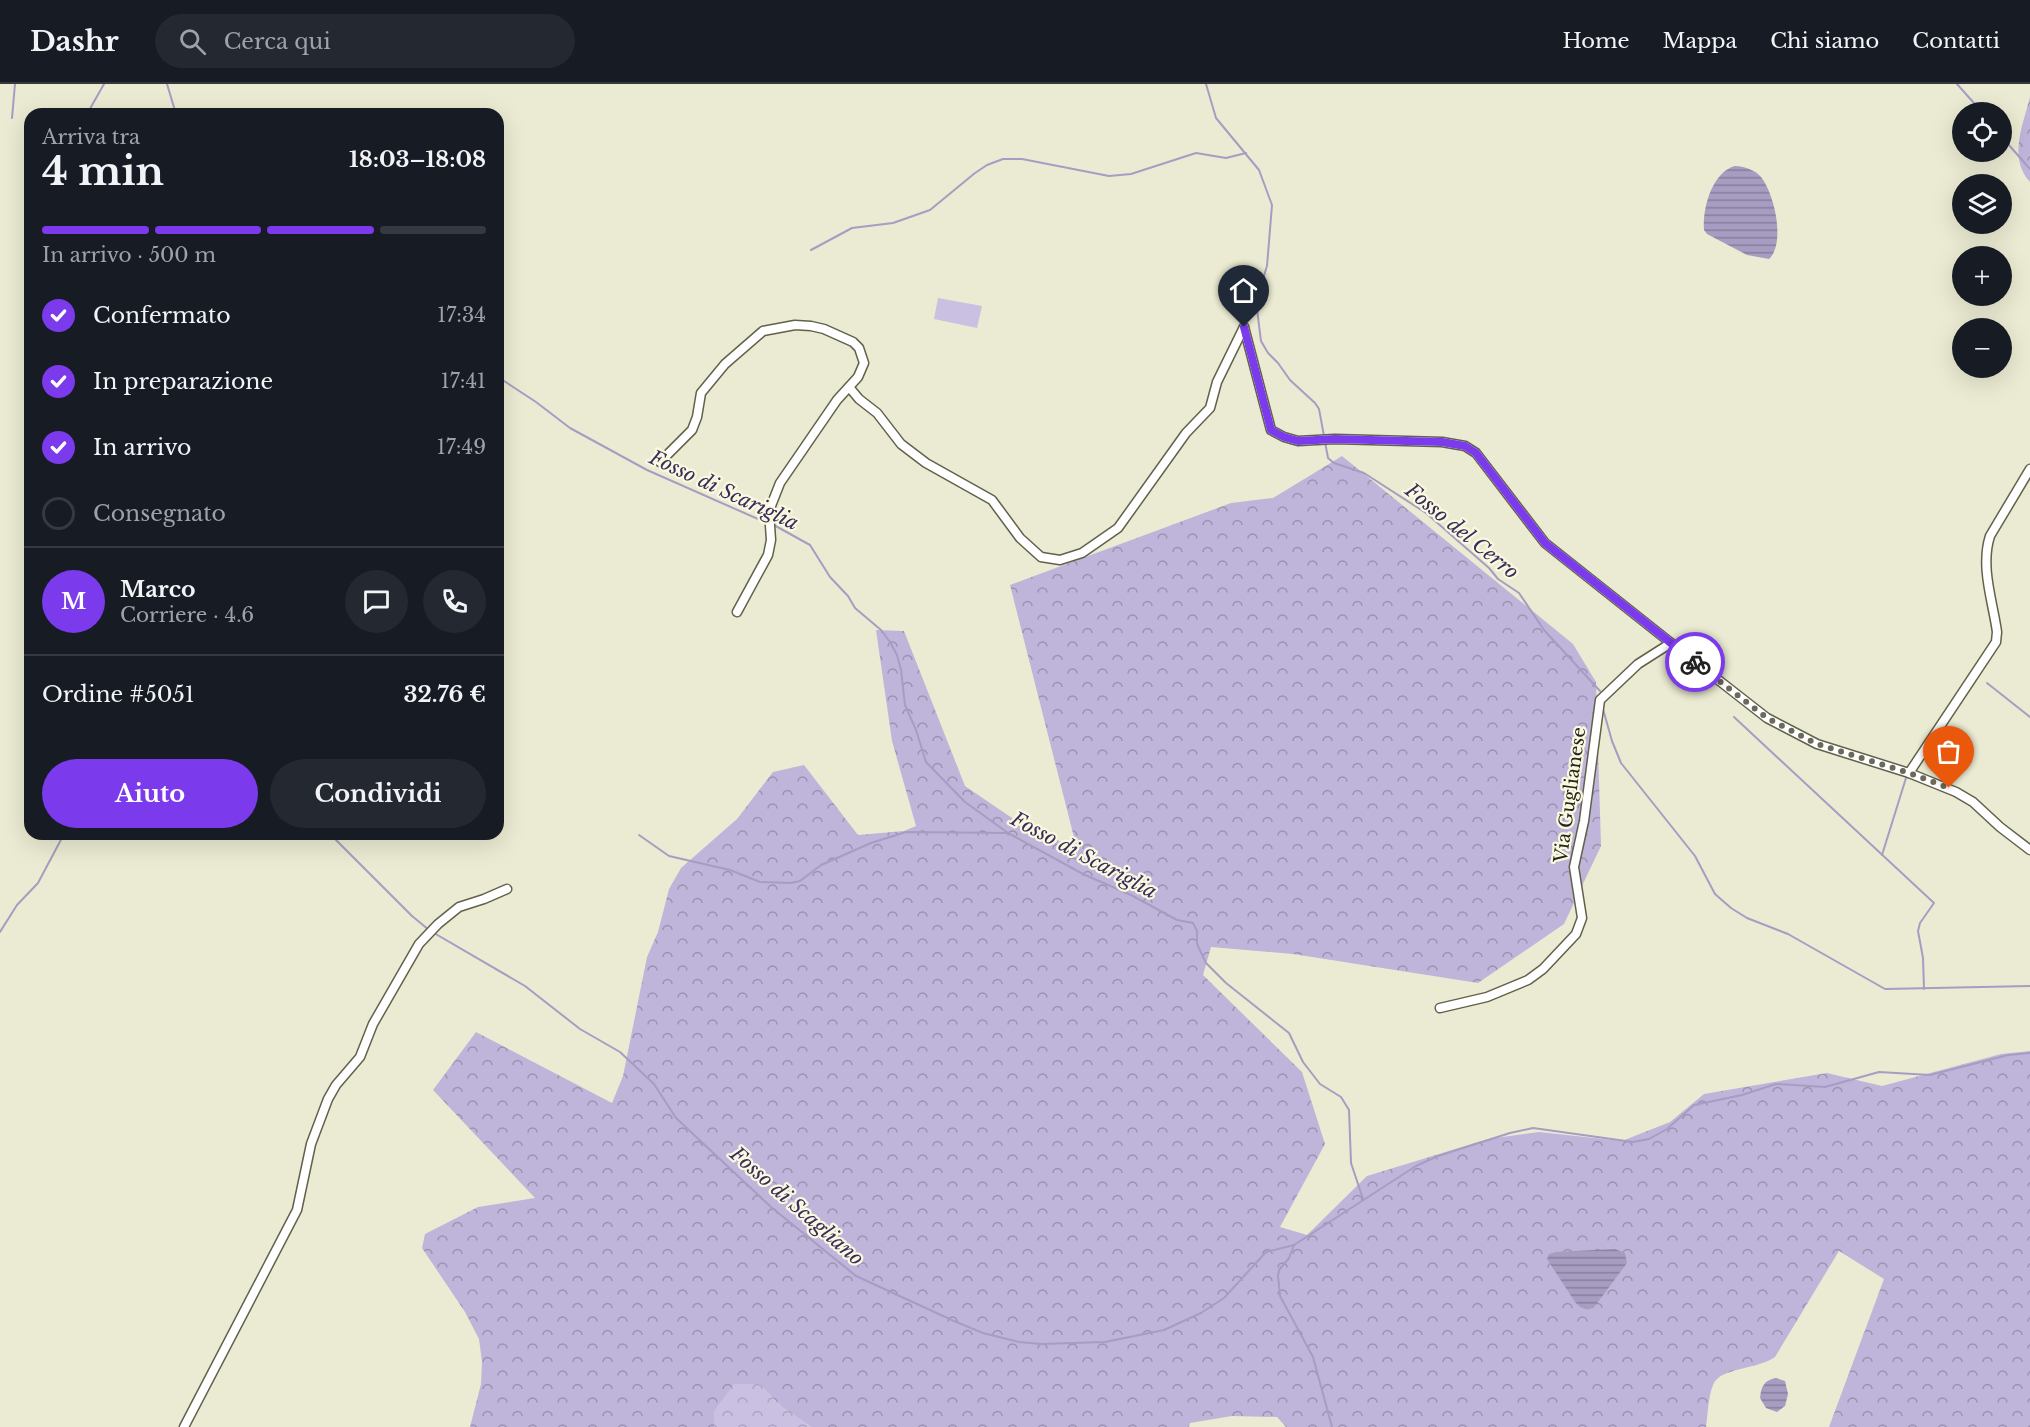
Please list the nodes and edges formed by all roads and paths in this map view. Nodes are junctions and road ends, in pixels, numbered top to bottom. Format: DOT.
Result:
graph roads {
  1 [pos="849,387"];
  2 [pos="660,462"];
  3 [pos="2030,469"];
  4 [pos="737,612"];
  5 [pos="1671,643"];
  6 [pos="1909,773"];
  7 [pos="2030,850"];
  8 [pos="507,889"];
  9 [pos="1440,1008"];
  10 [pos="184,1427"];
  1 -- 2 [label="street"];
  1 -- 4 [label="street"];
  1 -- 5 [label="street"];
  3 -- 6 [label="street"];
  5 -- 6 [label="street"];
  5 -- 9 [label="street, Via Guglianese"];
  6 -- 7 [label="street"];
  8 -- 10 [label="street"];
}
